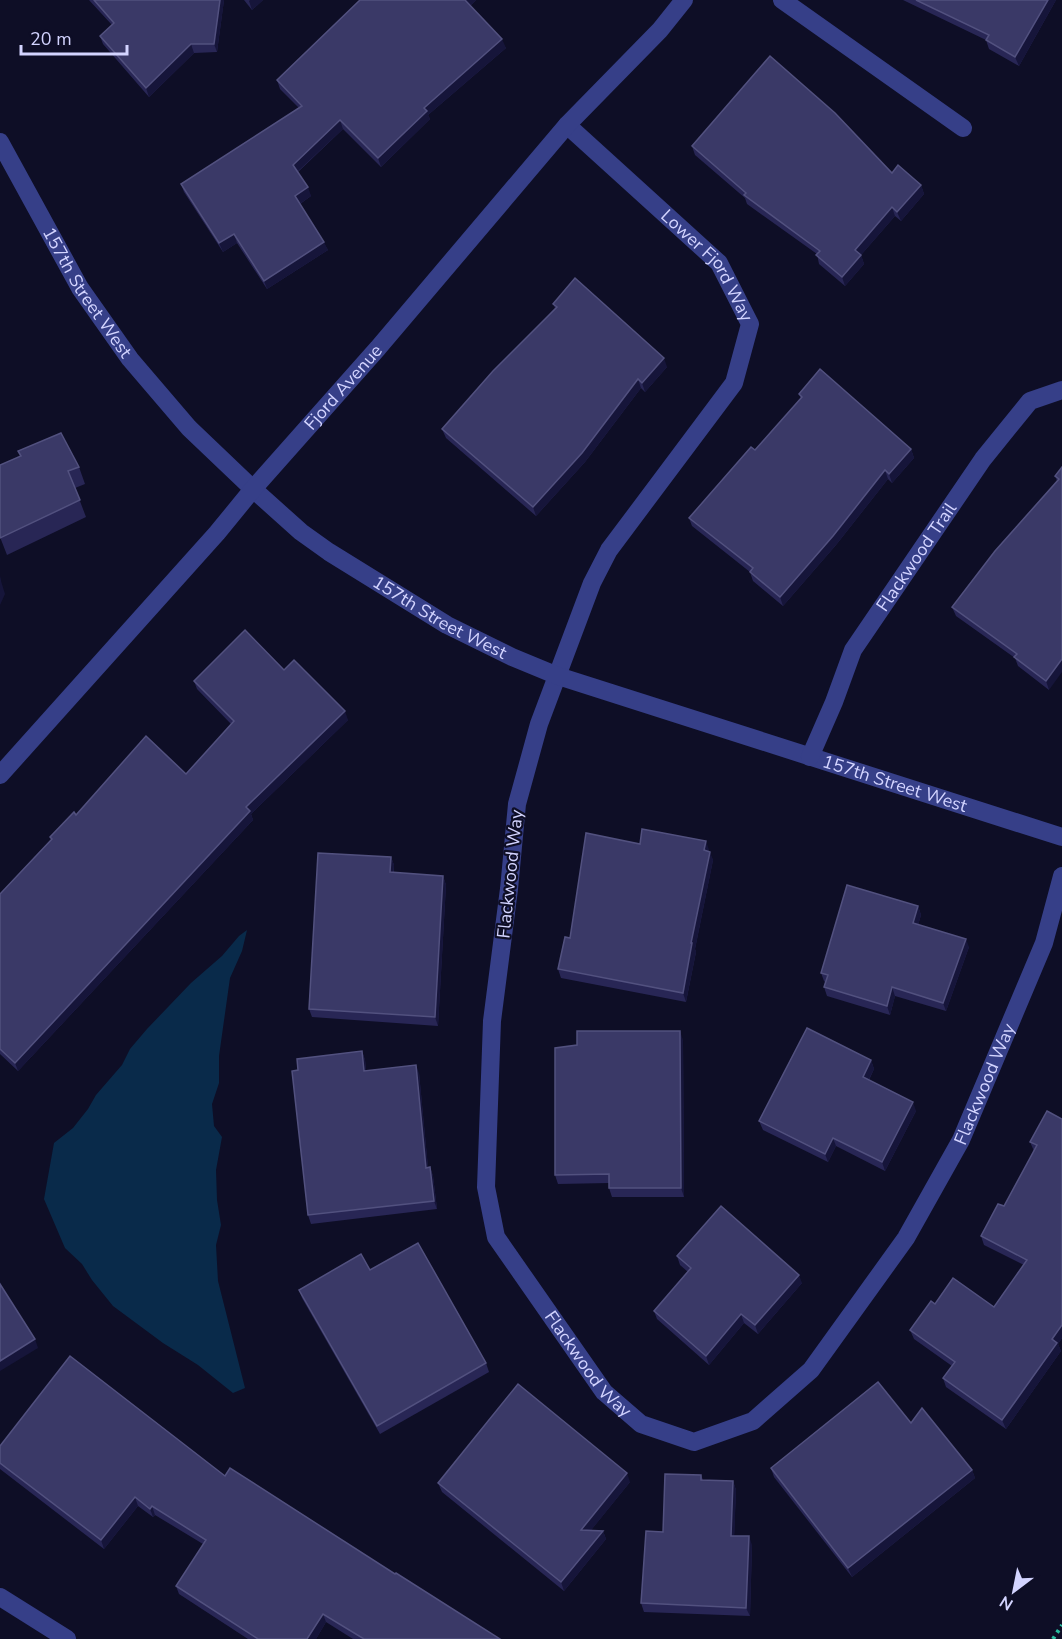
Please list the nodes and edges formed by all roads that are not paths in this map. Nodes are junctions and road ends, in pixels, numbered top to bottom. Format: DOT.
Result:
graph roads {
  1 [pos="684,0"];
  2 [pos="782,0"];
  3 [pos="567,124"];
  4 [pos="963,128"];
  5 [pos="0,142"];
  6 [pos="1062,390"];
  7 [pos="253,489"];
  8 [pos="558,676"];
  9 [pos="810,757"];
  10 [pos="0,775"];
  11 [pos="1062,837"];
  12 [pos="1062,876"];
  13 [pos="0,1597"];
  14 [pos="67,1639"];
  1 -- 3 [label="street, Fjord Avenue"];
  2 -- 4 [label="street"];
  3 -- 7 [label="street, Fjord Avenue"];
  3 -- 8 [label="street, Lower Fjord Way"];
  5 -- 7 [label="street, 157th Street West"];
  6 -- 9 [label="street, Flackwood Trail"];
  7 -- 8 [label="street, 157th Street West"];
  7 -- 10 [label="street, Fjord Avenue"];
  8 -- 9 [label="street, 157th Street West"];
  8 -- 12 [label="street, Flackwood Way"];
  9 -- 11 [label="street, 157th Street West"];
  13 -- 14 [label="street"];
}
